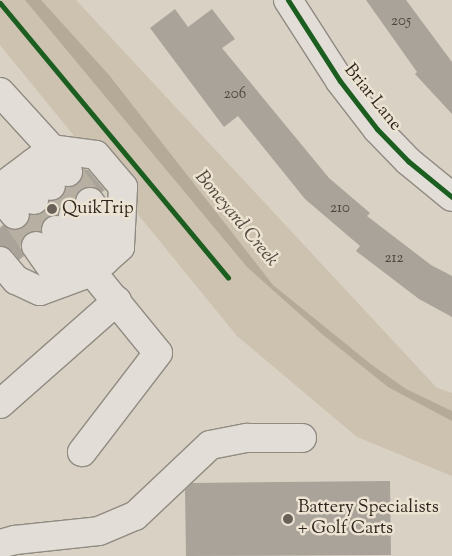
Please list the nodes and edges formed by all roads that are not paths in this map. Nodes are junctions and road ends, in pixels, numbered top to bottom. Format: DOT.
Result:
graph roads {
  1 [pos="288,0"];
  2 [pos="0,92"];
  3 [pos="30,183"];
  4 [pos="452,197"];
  5 [pos="93,267"];
  6 [pos="2,268"];
  7 [pos="117,301"];
  8 [pos="0,404"];
  9 [pos="302,438"];
  10 [pos="82,452"];
  11 [pos="0,544"];
  1 -- 4 [label="street, Briar Lane"];
  2 -- 3 [label="street"];
  3 -- 5 [label="street"];
  5 -- 5 [label="street"];
  5 -- 6 [label="street"];
  5 -- 7 [label="street"];
  7 -- 8 [label="street"];
  7 -- 10 [label="street"];
  9 -- 11 [label="street"];
}
